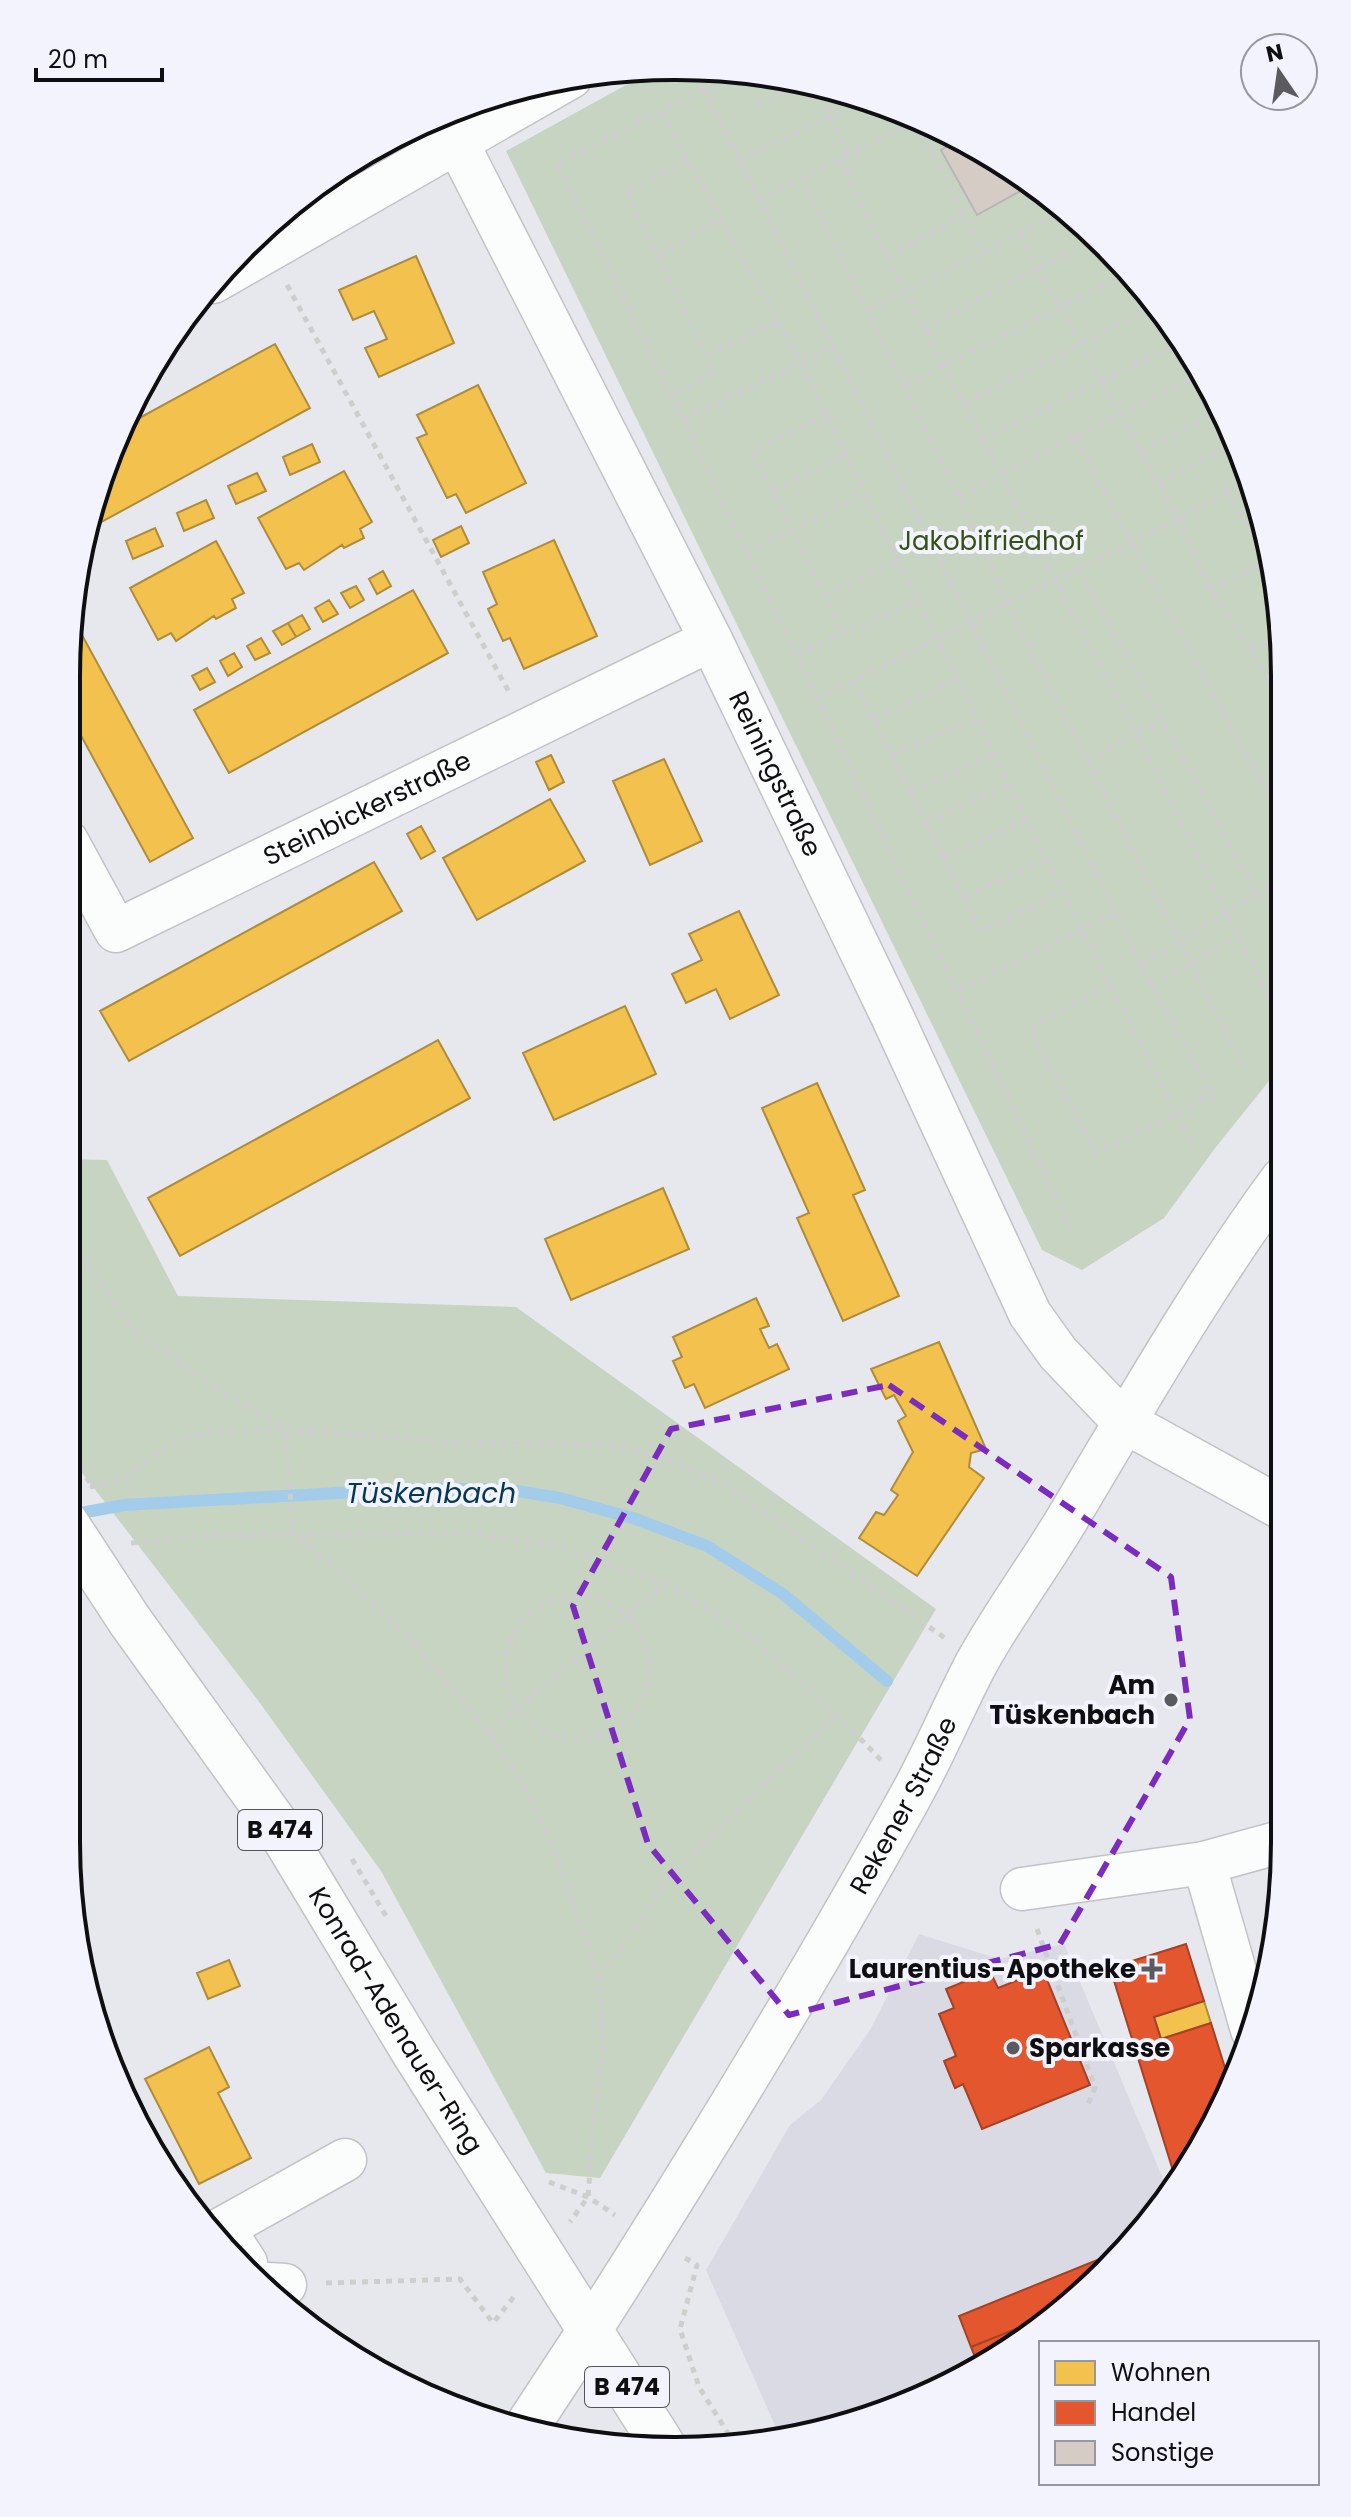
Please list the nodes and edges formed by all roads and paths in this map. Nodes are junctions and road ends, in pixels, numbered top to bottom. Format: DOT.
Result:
graph roads {
  1 [pos="720,82"];
  2 [pos="705,90"];
  3 [pos="788,90"];
  4 [pos="822,98"];
  5 [pos="511,103"];
  6 [pos="758,106"];
  7 [pos="850,107"];
  8 [pos="662,112"];
  9 [pos="830,116"];
  10 [pos="907,127"];
  11 [pos="450,130"];
  12 [pos="926,135"];
  13 [pos="848,155"];
  14 [pos="841,159"];
  15 [pos="689,160"];
  16 [pos="739,160"];
  17 [pos="803,178"];
  18 [pos="758,200"];
  19 [pos="964,215"];
  20 [pos="1055,217"];
  21 [pos="722,218"];
  22 [pos="1020,235"];
  23 [pos="1086,244"];
  24 [pos="268,251"];
  25 [pos="983,254"];
  26 [pos="658,256"];
  27 [pos="887,256"];
  28 [pos="245,264"];
  29 [pos="1039,268"];
  30 [pos="1119,278"];
  31 [pos="907,293"];
  32 [pos="1062,309"];
  33 [pos="867,311"];
  34 [pos="1146,311"];
  35 [pos="778,321"];
  36 [pos="924,328"];
  37 [pos="1081,344"];
  38 [pos="834,346"];
  39 [pos="1172,347"];
  40 [pos="707,356"];
  41 [pos="800,361"];
  42 [pos="944,367"];
  43 [pos="1192,379"];
  44 [pos="1102,381"];
  45 [pos="906,385"];
  46 [pos="672,395"];
  47 [pos="964,404"];
  48 [pos="1120,414"];
  49 [pos="1211,414"];
  50 [pos="827,415"];
  51 [pos="684,419"];
  52 [pos="1075,438"];
  53 [pos="982,440"];
  54 [pos="1226,448"];
  55 [pos="1141,452"];
  56 [pos="847,456"];
  57 [pos="1001,476"];
  58 [pos="1238,482"];
  59 [pos="1159,484"];
  60 [pos="1226,489"];
  61 [pos="774,491"];
  62 [pos="865,493"];
  63 [pos="960,497"];
  64 [pos="1179,519"];
  65 [pos="794,530"];
  66 [pos="1255,537"];
  67 [pos="1131,541"];
  68 [pos="747,552"];
  69 [pos="899,560"];
  70 [pos="1261,566"];
  71 [pos="1079,568"];
  72 [pos="1056,580"];
  73 [pos="1211,591"];
  74 [pos="825,595"];
  75 [pos="919,600"];
  76 [pos="1008,604"];
  77 [pos="972,621"];
  78 [pos="844,634"];
  79 [pos="938,639"];
  80 [pos="711,640"];
  81 [pos="1270,640"];
  82 [pos="1251,649"];
  83 [pos="796,655"];
  84 [pos="854,680"];
  85 [pos="958,680"];
  86 [pos="1271,686"];
  87 [pos="817,699"];
  88 [pos="977,719"];
  89 [pos="875,720"];
  90 [pos="1164,721"];
  91 [pos="530,730"];
  92 [pos="1136,733"];
  93 [pos="995,753"];
  94 [pos="892,755"];
  95 [pos="1087,762"];
  96 [pos="1010,783"];
  97 [pos="912,793"];
  98 [pos="1271,799"];
  99 [pos="1027,820"];
  100 [pos="926,823"];
  101 [pos="944,858"];
  102 [pos="1046,858"];
  103 [pos="80,865"];
  104 [pos="1271,885"];
  105 [pos="1063,892"];
  106 [pos="1257,893"];
  107 [pos="965,898"];
  108 [pos="1227,912"];
  109 [pos="1117,913"];
  110 [pos="1083,931"];
  111 [pos="1238,936"];
  112 [pos="1180,941"];
  113 [pos="1192,964"];
  114 [pos="1141,965"];
  115 [pos="1110,985"];
  116 [pos="1153,987"];
  117 [pos="959,991"];
  118 [pos="1271,1000"];
  119 [pos="1244,1066"];
  120 [pos="1211,1092"];
  121 [pos="1219,1106"];
  122 [pos="1178,1114"];
  123 [pos="1194,1148"];
  124 [pos="1271,1193"];
  125 [pos="1071,1228"];
  126 [pos="80,1258"];
  127 [pos="1123,1421"];
  128 [pos="286,1429"];
  129 [pos="122,1481"];
  130 [pos="1271,1502"];
  131 [pos="293,1535"];
  132 [pos="80,1544"];
  133 [pos="125,1544"];
  134 [pos="665,1584"];
  135 [pos="626,1616"];
  136 [pos="978,1661"];
  137 [pos="518,1709"];
  138 [pos="837,1715"];
  139 [pos="489,1732"];
  140 [pos="913,1792"];
  141 [pos="1271,1845"];
  142 [pos="1204,1863"];
  143 [pos="1022,1889"];
  144 [pos="600,1979"];
  145 [pos="1246,2010"];
  146 [pos="1088,2105"];
  147 [pos="345,2160"];
  148 [pos="223,2227"];
  149 [pos="650,2236"];
  150 [pos="543,2259"];
  151 [pos="278,2285"];
  152 [pos="591,2329"];
  153 [pos="532,2419"];
  154 [pos="729,2434"];
  155 [pos="657,2437"];
  1 -- 2 [label="path"];
  2 -- 8 [label="path"];
  2 -- 16 [label="path"];
  3 -- 6 [label="path"];
  4 -- 9 [label="path"];
  5 -- 11 [label="street"];
  7 -- 9 [label="path"];
  8 -- 15 [label="path"];
  8 -- 46 [label="path"];
  9 -- 13 [label="path"];
  9 -- 16 [label="path"];
  10 -- 13 [label="path"];
  11 -- 24 [label="street"];
  11 -- 80 [label="street, Reiningstraße"];
  12 -- 19 [label="path"];
  13 -- 14 [label="path"];
  14 -- 17 [label="path"];
  14 -- 27 [label="path"];
  15 -- 21 [label="path"];
  15 -- 26 [label="path"];
  16 -- 18 [label="path"];
  17 -- 18 [label="path"];
  17 -- 33 [label="path"];
  18 -- 38 [label="path"];
  19 -- 25 [label="path"];
  19 -- 27 [label="path"];
  20 -- 22 [label="path"];
  21 -- 26 [label="path"];
  21 -- 35 [label="path"];
  22 -- 25 [label="path"];
  22 -- 29 [label="path"];
  23 -- 29 [label="path"];
  24 -- 28 [label="street"];
  24 -- 91 [label="path"];
  25 -- 31 [label="path"];
  26 -- 40 [label="path"];
  27 -- 31 [label="path"];
  29 -- 32 [label="path"];
  29 -- 36 [label="path"];
  30 -- 32 [label="path"];
  31 -- 33 [label="path"];
  31 -- 36 [label="path"];
  32 -- 37 [label="path"];
  32 -- 42 [label="path"];
  33 -- 45 [label="path"];
  34 -- 37 [label="path"];
  35 -- 40 [label="path"];
  35 -- 41 [label="path"];
  36 -- 42 [label="path"];
  37 -- 44 [label="path"];
  37 -- 47 [label="path"];
  38 -- 41 [label="path"];
  38 -- 77 [label="path"];
  39 -- 44 [label="path"];
  40 -- 46 [label="path"];
  41 -- 50 [label="path"];
  41 -- 51 [label="path"];
  42 -- 45 [label="path"];
  42 -- 47 [label="path"];
  43 -- 48 [label="path"];
  44 -- 48 [label="path"];
  44 -- 53 [label="path"];
  45 -- 63 [label="path"];
  46 -- 51 [label="path"];
  47 -- 53 [label="path"];
  48 -- 52 [label="path"];
  48 -- 55 [label="path"];
  49 -- 55 [label="path"];
  50 -- 56 [label="path"];
  50 -- 61 [label="path"];
  51 -- 68 [label="path"];
  52 -- 57 [label="path"];
  52 -- 67 [label="path"];
  53 -- 57 [label="path"];
  54 -- 59 [label="path"];
  55 -- 59 [label="path"];
  56 -- 61 [label="path"];
  56 -- 62 [label="path"];
  57 -- 63 [label="path"];
  57 -- 72 [label="path"];
  58 -- 60 [label="path"];
  59 -- 64 [label="path"];
  60 -- 64 [label="path"];
  60 -- 66 [label="path"];
  61 -- 65 [label="path"];
  62 -- 65 [label="path"];
  62 -- 69 [label="path"];
  63 -- 76 [label="path"];
  64 -- 67 [label="path"];
  64 -- 73 [label="path"];
  65 -- 68 [label="path"];
  65 -- 74 [label="path"];
  67 -- 71 [label="path"];
  67 -- 98 [label="path"];
  68 -- 83 [label="path"];
  69 -- 74 [label="path"];
  69 -- 75 [label="path"];
  70 -- 73 [label="path"];
  71 -- 72 [label="path"];
  71 -- 90 [label="path"];
  72 -- 76 [label="path"];
  72 -- 92 [label="path"];
  73 -- 82 [label="path"];
  74 -- 78 [label="path"];
  75 -- 78 [label="path"];
  75 -- 79 [label="path"];
  76 -- 77 [label="path"];
  76 -- 95 [label="path"];
  77 -- 79 [label="path"];
  77 -- 109 [label="path"];
  78 -- 83 [label="path"];
  79 -- 84 [label="path"];
  79 -- 85 [label="path"];
  80 -- 91 [label="street, Steinbickerstraße"];
  80 -- 127 [label="street, Reiningstraße"];
  81 -- 82 [label="path"];
  82 -- 86 [label="path"];
  83 -- 87 [label="path"];
  84 -- 87 [label="path"];
  84 -- 89 [label="path"];
  85 -- 88 [label="path"];
  85 -- 89 [label="path"];
  87 -- 117 [label="path"];
  88 -- 93 [label="path"];
  88 -- 94 [label="path"];
  89 -- 94 [label="path"];
  90 -- 92 [label="path"];
  90 -- 106 [label="path"];
  91 -- 103 [label="street, Steinbickerstraße"];
  92 -- 95 [label="path"];
  92 -- 108 [label="path"];
  93 -- 96 [label="path"];
  93 -- 97 [label="path"];
  94 -- 97 [label="path"];
  95 -- 112 [label="path"];
  96 -- 99 [label="path"];
  96 -- 100 [label="path"];
  97 -- 100 [label="path"];
  99 -- 101 [label="path"];
  99 -- 102 [label="path"];
  100 -- 101 [label="path"];
  101 -- 107 [label="path"];
  102 -- 105 [label="path"];
  102 -- 107 [label="path"];
  104 -- 106 [label="path"];
  105 -- 107 [label="path"];
  105 -- 110 [label="path"];
  106 -- 108 [label="path"];
  108 -- 111 [label="path"];
  108 -- 112 [label="path"];
  109 -- 110 [label="path"];
  109 -- 114 [label="path"];
  110 -- 115 [label="path"];
  110 -- 117 [label="path"];
  111 -- 113 [label="path"];
  111 -- 118 [label="path"];
  112 -- 113 [label="path"];
  112 -- 114 [label="path"];
  113 -- 116 [label="path"];
  113 -- 119 [label="path"];
  114 -- 116 [label="path"];
  115 -- 122 [label="path"];
  115 -- 122 [label="path"];
  116 -- 120 [label="path"];
  117 -- 125 [label="path"];
  120 -- 121 [label="path"];
  120 -- 122 [label="path"];
  122 -- 123 [label="path"];
  124 -- 127 [label="street, Rekener Straße"];
  126 -- 128 [label="path"];
  127 -- 130 [label="street"];
  127 -- 136 [label="street, Rekener Straße"];
  128 -- 129 [label="path"];
  128 -- 131 [label="path"];
  128 -- 136 [label="path"];
  131 -- 133 [label="path"];
  131 -- 134 [label="path"];
  131 -- 139 [label="path"];
  132 -- 150 [label="main road, Konrad-Adenauer-Ring / B 474, bridge"];
  134 -- 135 [label="path"];
  134 -- 138 [label="path"];
  135 -- 137 [label="path"];
  135 -- 137 [label="path"];
  135 -- 137 [label="path"];
  136 -- 140 [label="street, Rekener Straße"];
  137 -- 139 [label="path"];
  138 -- 140 [label="path"];
  138 -- 144 [label="path"];
  139 -- 144 [label="path"];
  140 -- 149 [label="street, Rekener Straße"];
  141 -- 142 [label="street"];
  142 -- 143 [label="street"];
  142 -- 145 [label="street"];
  143 -- 146 [label="path"];
  144 -- 150 [label="path"];
  147 -- 148 [label="street"];
  149 -- 152 [label="street, Rekener Straße"];
  149 -- 154 [label="path"];
  150 -- 151 [label="path"];
  150 -- 152 [label="main road, Konrad-Adenauer-Ring / B 474"];
  152 -- 153 [label="main road, Rekener Straße"];
  152 -- 155 [label="main road, Konrad-Adenauer-Ring / B 474"];
}
